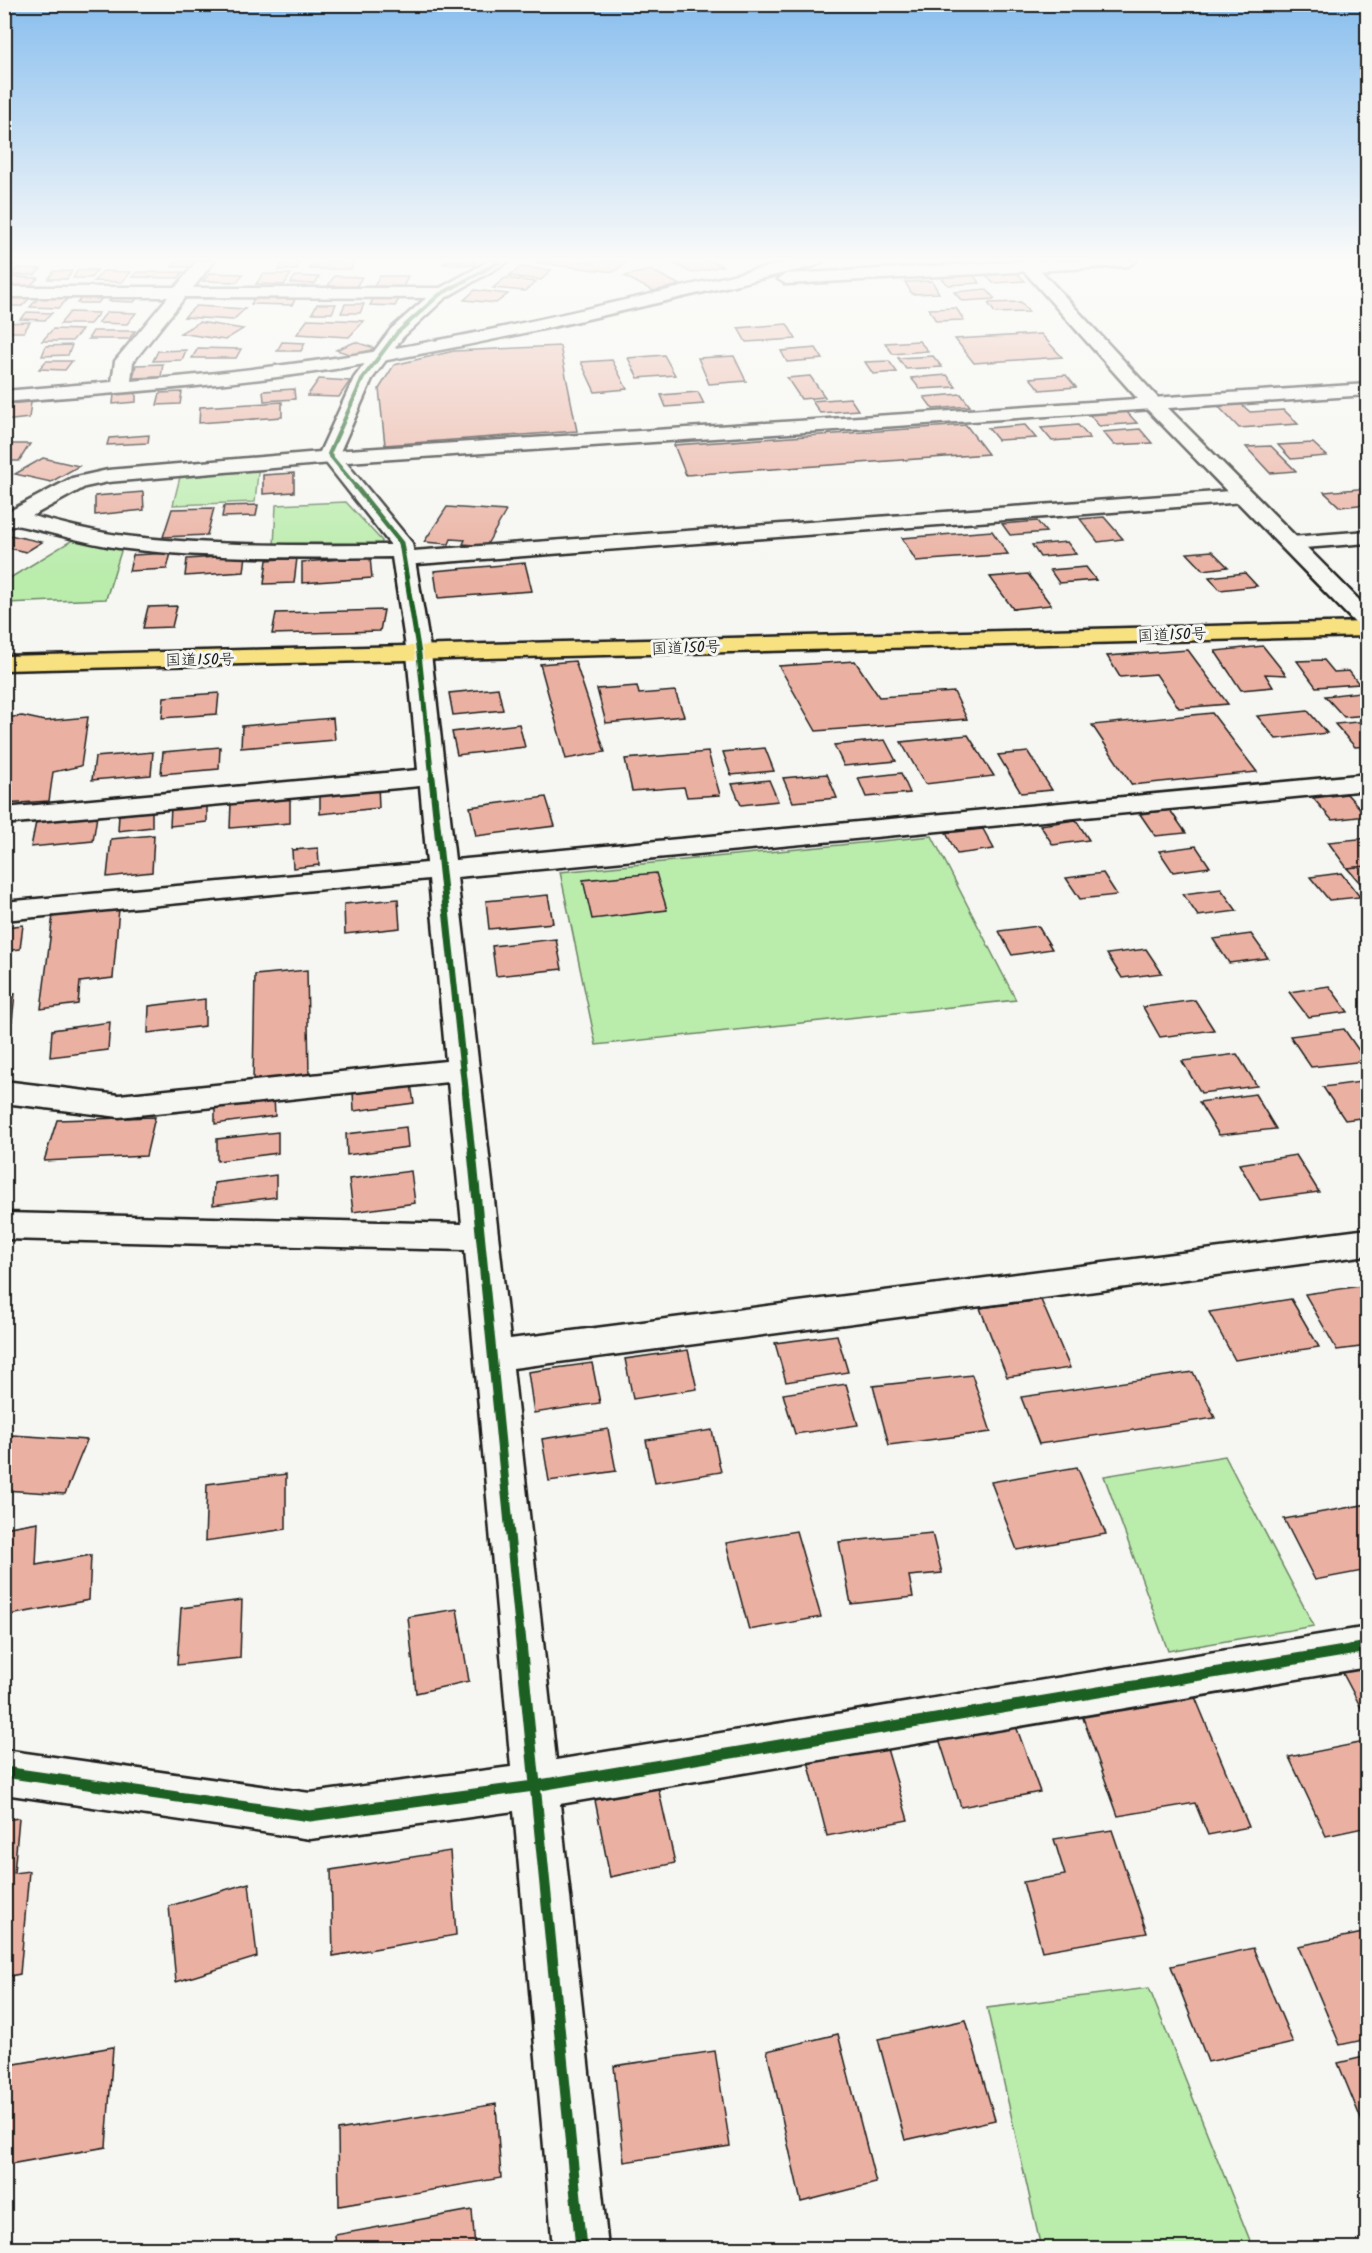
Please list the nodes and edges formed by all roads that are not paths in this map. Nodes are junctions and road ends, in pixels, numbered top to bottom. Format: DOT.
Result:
graph roads {
  1 [pos="124,366"];
  2 [pos="310,366"];
  3 [pos="371,366"];
  4 [pos="1119,366"];
  5 [pos="121,387"];
  6 [pos="1368,388"];
  7 [pos="4,397"];
  8 [pos="1152,403"];
  9 [pos="332,457"];
  10 [pos="1244,496"];
  11 [pos="12,510"];
  12 [pos="1368,537"];
  13 [pos="1291,543"];
  14 [pos="403,554"];
  15 [pos="1368,623"];
  16 [pos="1368,629"];
  17 [pos="419,654"];
  18 [pos="4,663"];
  19 [pos="432,777"];
  20 [pos="1368,782"];
  21 [pos="4,816"];
  22 [pos="441,870"];
  23 [pos="4,912"];
  24 [pos="463,1070"];
  25 [pos="4,1092"];
  26 [pos="4,1226"];
  27 [pos="481,1237"];
  28 [pos="1368,1242"];
  29 [pos="492,1356"];
  30 [pos="1368,1647"];
  31 [pos="4,1772"];
  32 [pos="534,1786"];
  33 [pos="581,2248"];
  1 -- 5 [label="street"];
  2 -- 5 [label="street"];
  3 -- 9 [label="street"];
  4 -- 8 [label="street"];
  5 -- 7 [label="street"];
  6 -- 8 [label="street"];
  8 -- 9 [label="street"];
  8 -- 10 [label="street"];
  9 -- 11 [label="street"];
  9 -- 14 [label="street"];
  10 -- 13 [label="street"];
  10 -- 14 [label="street"];
  11 -- 14 [label="street"];
  12 -- 13 [label="street"];
  13 -- 15 [label="street"];
  14 -- 17 [label="street"];
  16 -- 17 [label="highway, 国道150号"];
  17 -- 18 [label="highway, 国道150号"];
  17 -- 19 [label="street"];
  19 -- 21 [label="street"];
  19 -- 22 [label="street"];
  20 -- 22 [label="street"];
  22 -- 23 [label="street"];
  22 -- 24 [label="street"];
  24 -- 25 [label="street"];
  24 -- 27 [label="street"];
  26 -- 27 [label="street"];
  27 -- 29 [label="street"];
  28 -- 29 [label="street"];
  29 -- 32 [label="street"];
  30 -- 32 [label="street"];
  31 -- 32 [label="street"];
  32 -- 33 [label="street"];
}
